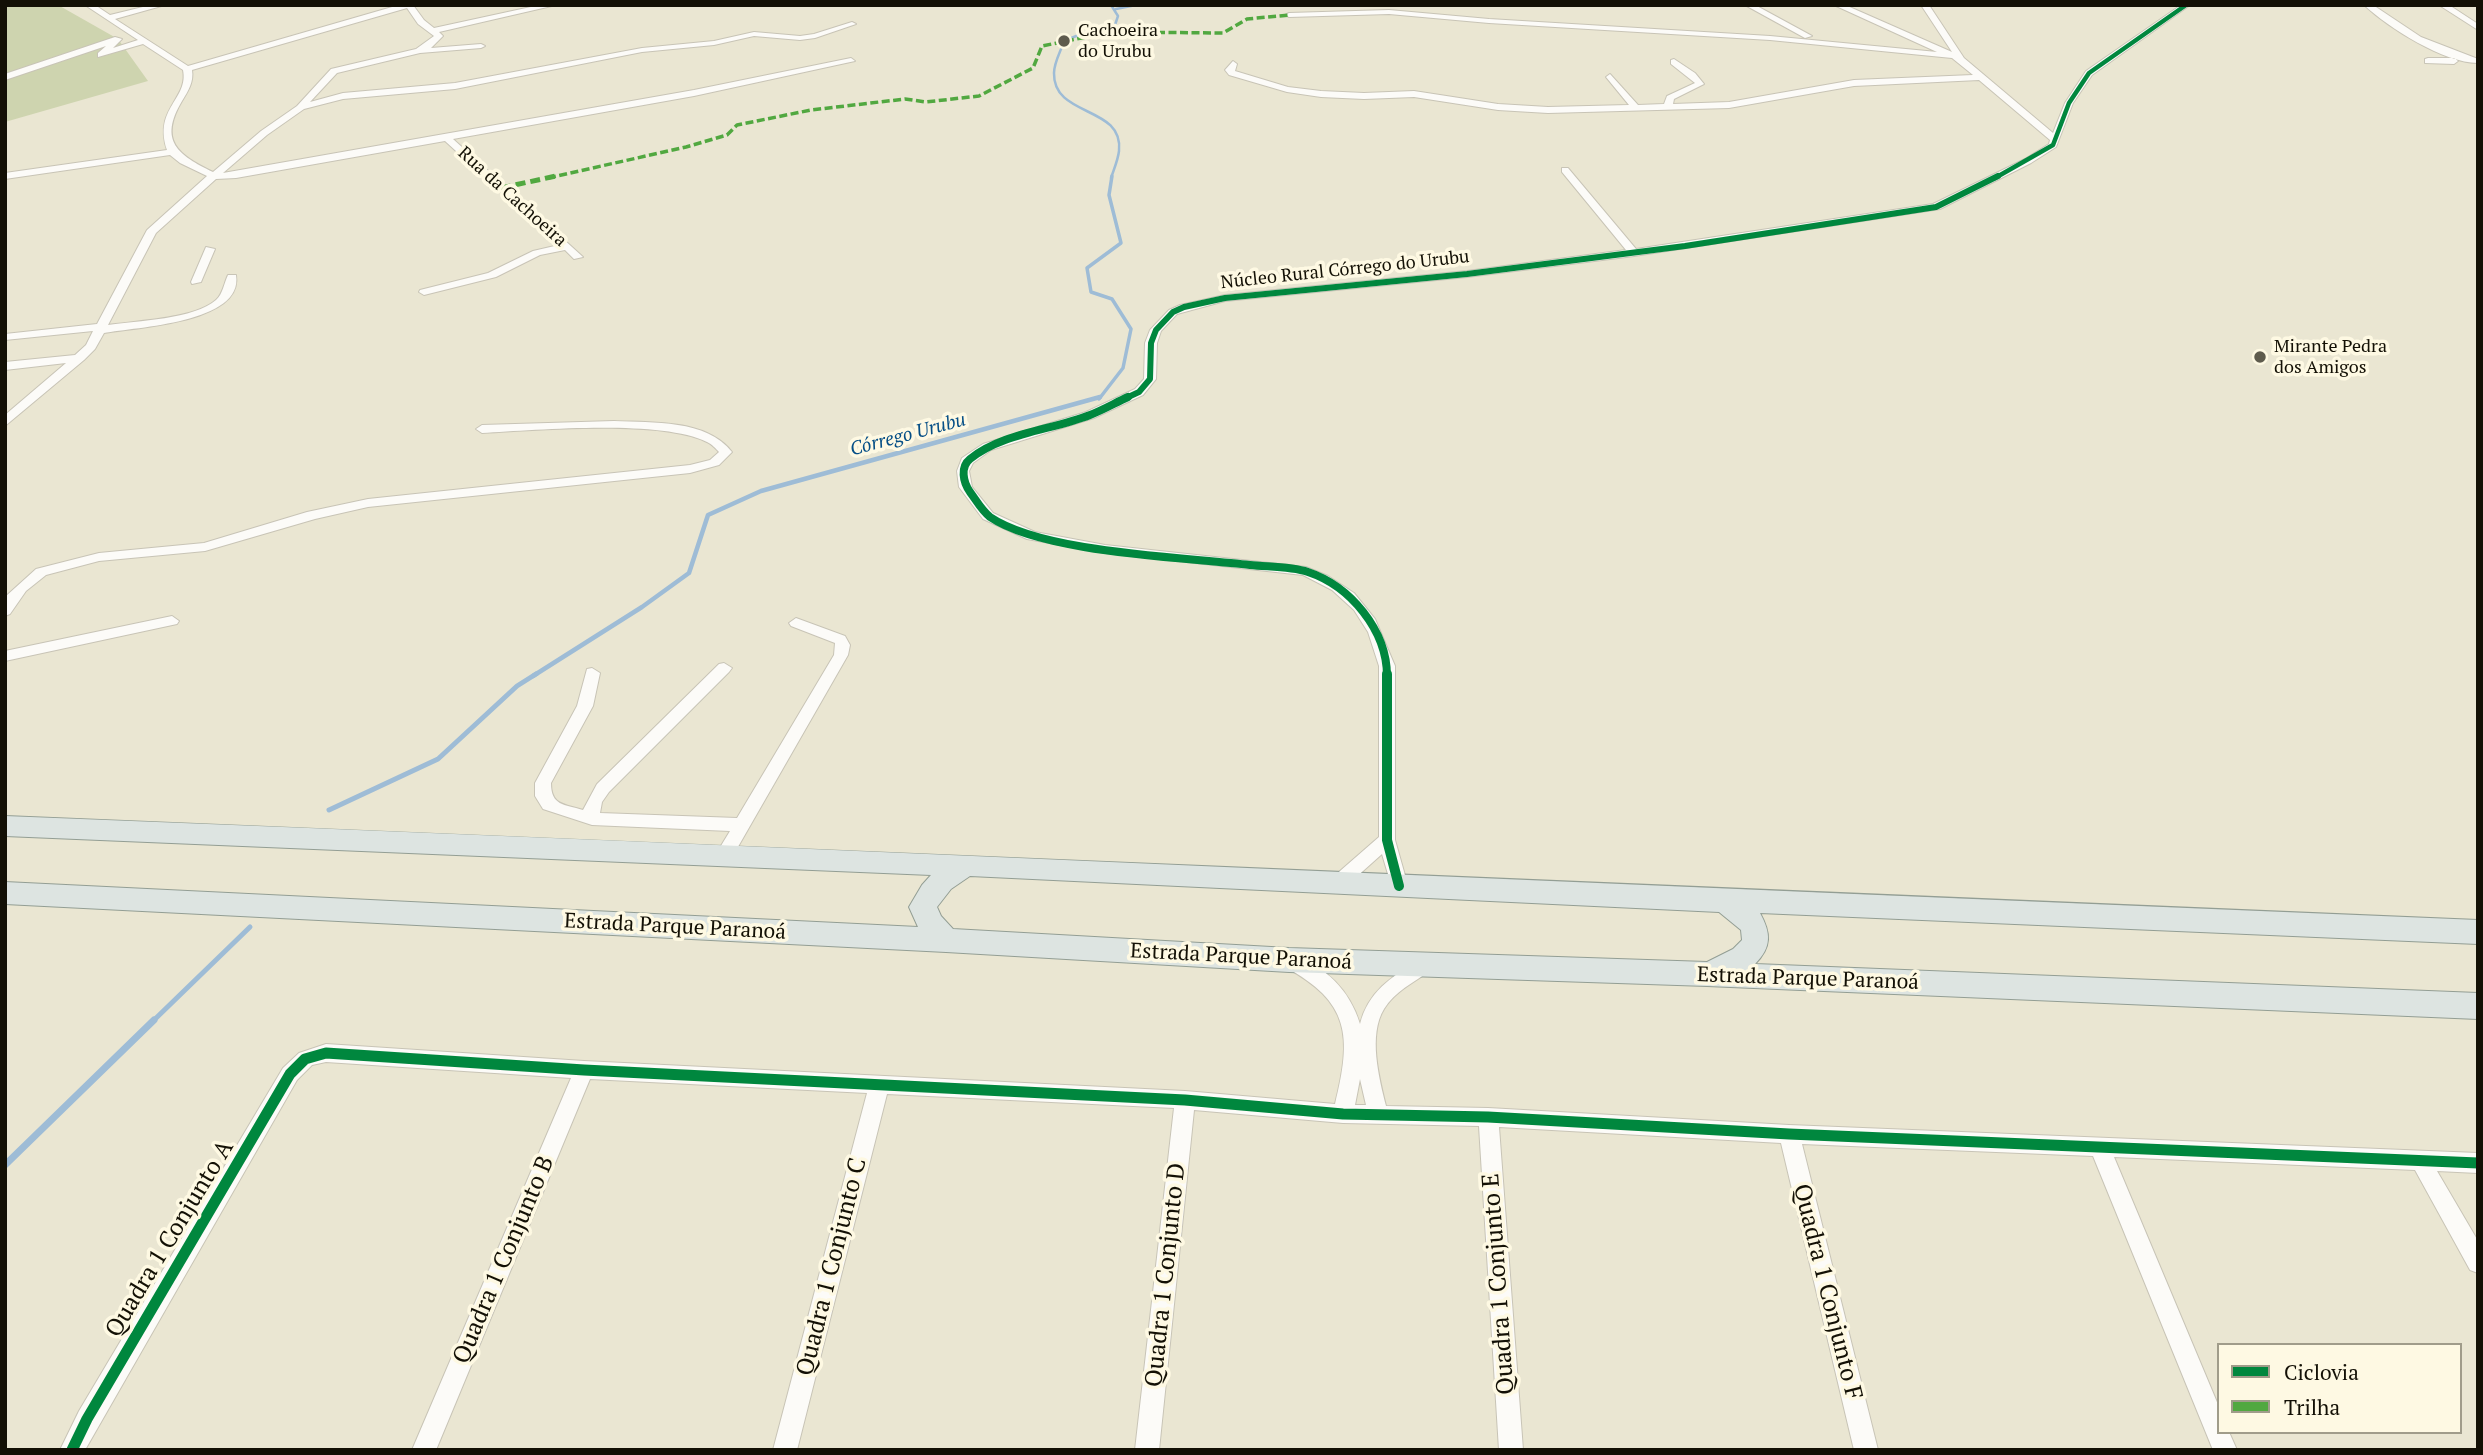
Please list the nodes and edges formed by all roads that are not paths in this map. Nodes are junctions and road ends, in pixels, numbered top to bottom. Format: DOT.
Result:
graph roads {
  1 [pos="89,5"];
  2 [pos="161,5"];
  3 [pos="408,5"];
  4 [pos="552,5"];
  5 [pos="1749,5"];
  6 [pos="1838,5"];
  7 [pos="1925,5"];
  8 [pos="2186,5"];
  9 [pos="2368,5"];
  10 [pos="2443,5"];
  11 [pos="1289,15"];
  12 [pos="109,18"];
  13 [pos="852,24"];
  14 [pos="2478,28"];
  15 [pos="434,31"];
  16 [pos="144,41"];
  17 [pos="1823,43"];
  18 [pos="481,46"];
  19 [pos="419,51"];
  20 [pos="1957,57"];
  21 [pos="851,61"];
  22 [pos="2428,61"];
  23 [pos="2477,61"];
  24 [pos="1674,62"];
  25 [pos="1233,64"];
  26 [pos="187,69"];
  27 [pos="5,77"];
  28 [pos="1610,77"];
  29 [pos="1981,78"];
  30 [pos="300,108"];
  31 [pos="1672,108"];
  32 [pos="1637,109"];
  33 [pos="447,138"];
  34 [pos="2055,139"];
  35 [pos="172,152"];
  36 [pos="1565,170"];
  37 [pos="5,176"];
  38 [pos="214,176"];
  39 [pos="566,247"];
  40 [pos="210,249"];
  41 [pos="1634,253"];
  42 [pos="578,257"];
  43 [pos="232,277"];
  44 [pos="196,282"];
  45 [pos="424,292"];
  46 [pos="102,328"];
  47 [pos="5,337"];
  48 [pos="80,358"];
  49 [pos="5,366"];
  50 [pos="5,422"];
  51 [pos="482,429"];
  52 [pos="5,611"];
  53 [pos="172,621"];
  54 [pos="796,623"];
  55 [pos="5,656"];
  56 [pos="724,668"];
  57 [pos="592,673"];
  58 [pos="592,819"];
  59 [pos="741,825"];
  60 [pos="5,826"];
  61 [pos="1387,840"];
  62 [pos="725,854"];
  63 [pos="969,865"];
  64 [pos="1338,883"];
  65 [pos="1399,886"];
  66 [pos="5,893"];
  67 [pos="1725,901"];
  68 [pos="2478,932"];
  69 [pos="946,940"];
  70 [pos="1289,960"];
  71 [pos="1426,965"];
  72 [pos="1707,974"];
  73 [pos="2478,1006"];
  74 [pos="584,1070"];
  75 [pos="879,1085"];
  76 [pos="1185,1100"];
  77 [pos="1343,1114"];
  78 [pos="1379,1116"];
  79 [pos="1488,1117"];
  80 [pos="1789,1134"];
  81 [pos="2099,1146"];
  82 [pos="2420,1160"];
  83 [pos="2478,1163"];
  84 [pos="2478,1262"];
  85 [pos="2217,1431"];
  86 [pos="72,1450"];
  87 [pos="424,1450"];
  88 [pos="785,1450"];
  89 [pos="1147,1450"];
  90 [pos="1511,1450"];
  91 [pos="1866,1450"];
  1 -- 12 [label="street"];
  2 -- 12 [label="street"];
  3 -- 15 [label="street"];
  3 -- 26 [label="street"];
  4 -- 15 [label="street"];
  5 -- 17 [label="street"];
  6 -- 20 [label="street"];
  7 -- 20 [label="street"];
  8 -- 34 [label="street"];
  9 -- 23 [label="street"];
  10 -- 14 [label="street"];
  11 -- 17 [label="street"];
  12 -- 16 [label="street"];
  13 -- 30 [label="street"];
  15 -- 19 [label="street"];
  16 -- 26 [label="street"];
  16 -- 27 [label="street"];
  17 -- 20 [label="street"];
  18 -- 19 [label="street"];
  19 -- 30 [label="street"];
  20 -- 29 [label="street"];
  21 -- 33 [label="street"];
  22 -- 23 [label="street"];
  24 -- 31 [label="street"];
  25 -- 32 [label="street"];
  26 -- 35 [label="street"];
  28 -- 32 [label="street"];
  29 -- 31 [label="street"];
  29 -- 34 [label="street"];
  30 -- 38 [label="street"];
  31 -- 32 [label="street"];
  33 -- 38 [label="street"];
  33 -- 39 [label="street, Rua da Cachoeira"];
  34 -- 41 [label="street, Núcleo Rural Córrego do Urubu"];
  35 -- 37 [label="street"];
  35 -- 38 [label="street"];
  36 -- 41 [label="street"];
  38 -- 46 [label="street"];
  39 -- 42 [label="street, Rua da Cachoeira"];
  39 -- 45 [label="street"];
  40 -- 44 [label="street"];
  41 -- 61 [label="street, Núcleo Rural Córrego do Urubu"];
  43 -- 46 [label="street"];
  46 -- 47 [label="street"];
  46 -- 48 [label="street"];
  48 -- 49 [label="street"];
  48 -- 50 [label="street"];
  51 -- 52 [label="street"];
  53 -- 55 [label="street"];
  54 -- 59 [label="street"];
  56 -- 58 [label="street"];
  57 -- 58 [label="street"];
  58 -- 59 [label="street"];
  59 -- 62 [label="street"];
  60 -- 62 [label="main road"];
  61 -- 64 [label="street"];
  61 -- 65 [label="street, Núcleo Rural Córrego do Urubu"];
  62 -- 63 [label="main road"];
  63 -- 64 [label="main road"];
  63 -- 69 [label="main road"];
  64 -- 65 [label="main road"];
  65 -- 67 [label="main road"];
  66 -- 69 [label="main road, Estrada Parque Paranoá"];
  67 -- 68 [label="main road"];
  67 -- 72 [label="main road"];
  69 -- 70 [label="main road, Estrada Parque Paranoá"];
  70 -- 71 [label="main road, Estrada Parque Paranoá"];
  70 -- 77 [label="street"];
  71 -- 72 [label="main road, Estrada Parque Paranoá"];
  71 -- 78 [label="street"];
  72 -- 73 [label="main road, Estrada Parque Paranoá"];
  74 -- 75 [label="street"];
  74 -- 86 [label="street, Quadra 1 Conjunto A"];
  74 -- 87 [label="street, Quadra 1 Conjunto B"];
  75 -- 76 [label="street"];
  75 -- 88 [label="street, Quadra 1 Conjunto C"];
  76 -- 77 [label="street"];
  76 -- 89 [label="street, Quadra 1 Conjunto D"];
  77 -- 78 [label="street"];
  78 -- 79 [label="street"];
  79 -- 80 [label="street"];
  79 -- 90 [label="street, Quadra 1 Conjunto E"];
  80 -- 81 [label="street"];
  80 -- 91 [label="street, Quadra 1 Conjunto F"];
  81 -- 82 [label="street"];
  81 -- 85 [label="street"];
  82 -- 83 [label="street"];
  82 -- 84 [label="street"];
}
